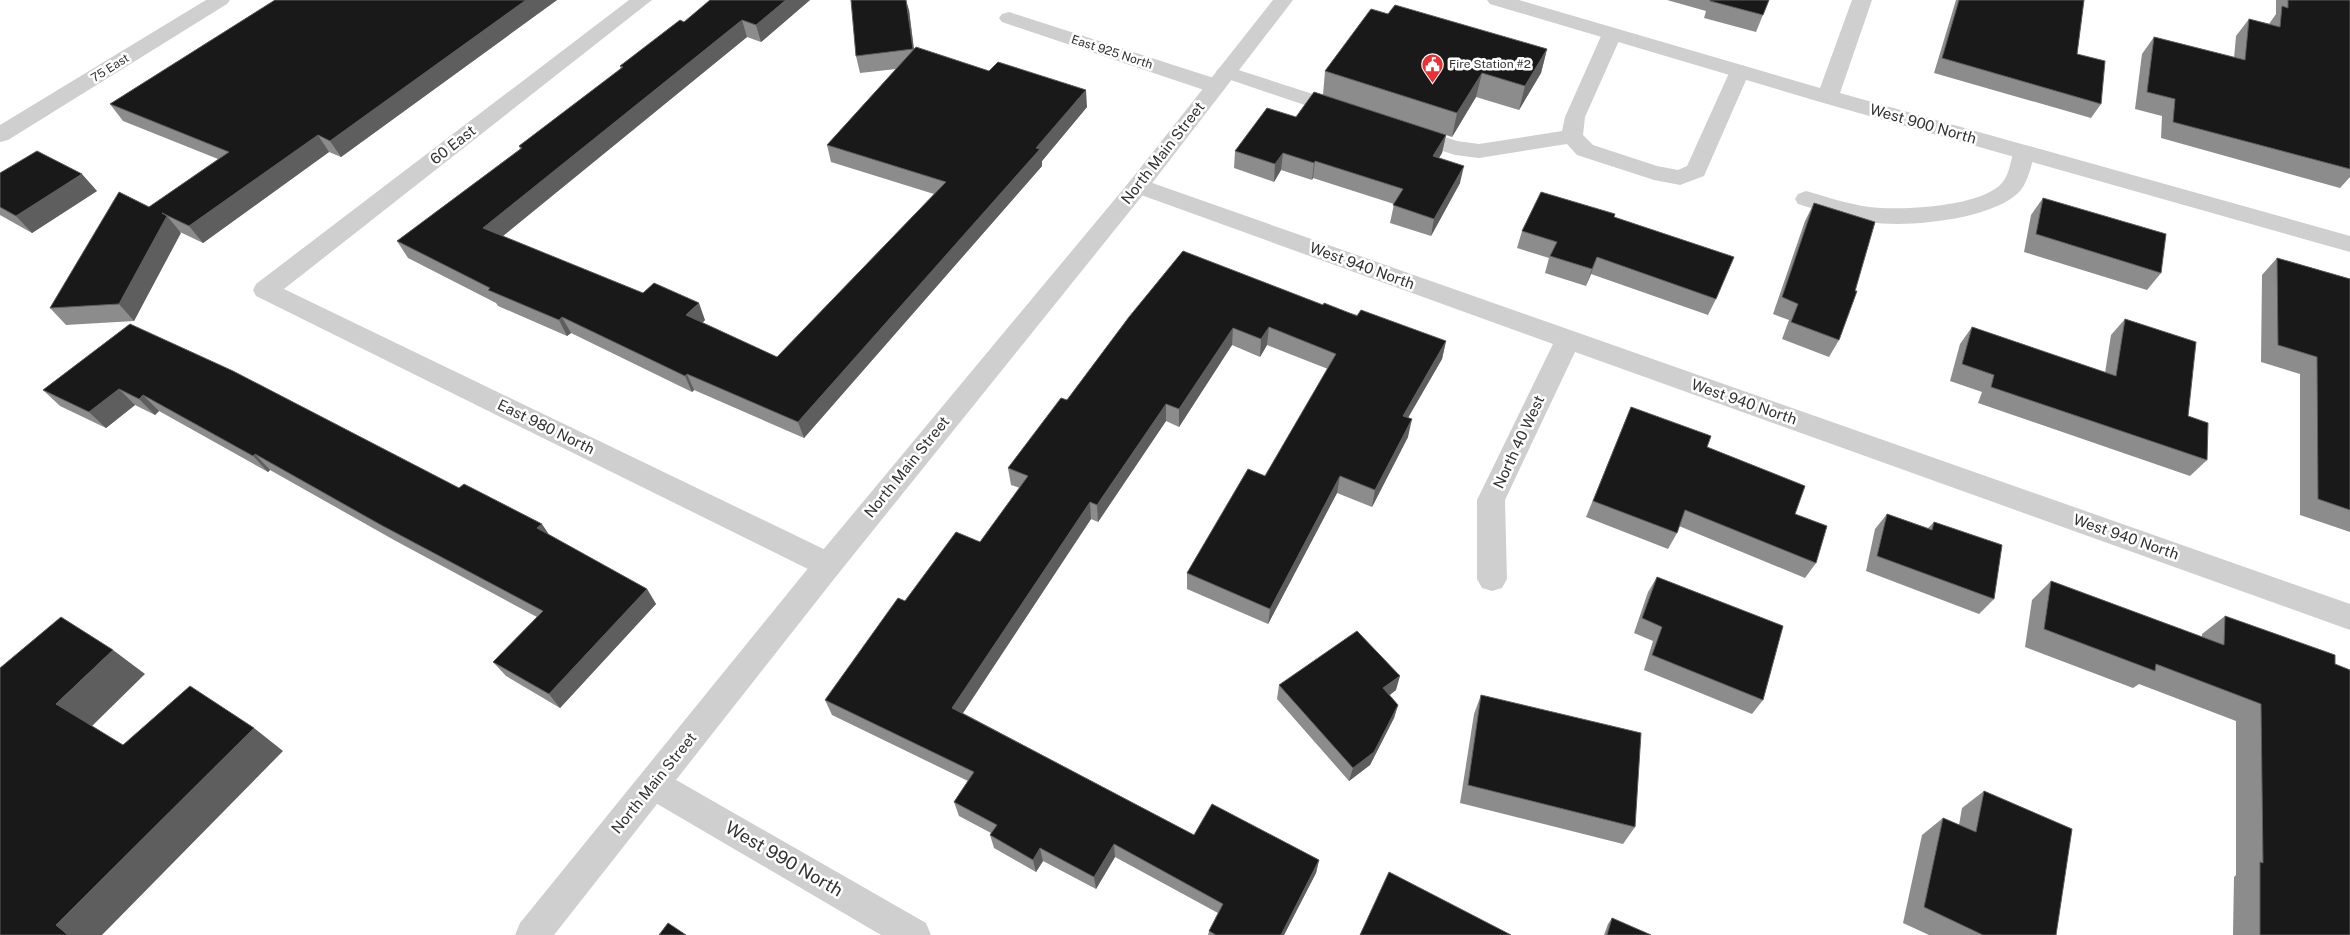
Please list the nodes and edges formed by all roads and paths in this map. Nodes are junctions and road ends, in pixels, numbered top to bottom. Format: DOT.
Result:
graph roads {
  1 [pos="220,0"];
  2 [pos="642,0"];
  3 [pos="1283,0"];
  4 [pos="1497,0"];
  5 [pos="1862,0"];
  6 [pos="1009,18"];
  7 [pos="1612,34"];
  8 [pos="1740,72"];
  9 [pos="1220,79"];
  10 [pos="1828,97"];
  11 [pos="1364,118"];
  12 [pos="1391,127"];
  13 [pos="0,135"];
  14 [pos="1572,136"];
  15 [pos="2024,152"];
  16 [pos="1138,186"];
  17 [pos="1806,199"];
  18 [pos="2350,244"];
  19 [pos="265,290"];
  20 [pos="1568,340"];
  21 [pos="828,565"];
  22 [pos="1492,579"];
  23 [pos="2350,616"];
  24 [pos="654,784"];
  25 [pos="532,935"];
  26 [pos="914,935"];
  1 -- 13 [label="street, 75 East"];
  2 -- 19 [label="street, 60 East"];
  3 -- 9 [label="street, North Main Street"];
  4 -- 7 [label="street, West 900 North"];
  5 -- 10 [label="street"];
  6 -- 9 [label="street, East 925 North"];
  7 -- 8 [label="street, West 900 North"];
  7 -- 14 [label="lane"];
  8 -- 10 [label="street, West 900 North"];
  8 -- 14 [label="lane"];
  9 -- 11 [label="lane"];
  9 -- 16 [label="street, North Main Street"];
  10 -- 15 [label="street, West 900 North"];
  12 -- 14 [label="lane"];
  15 -- 17 [label="lane"];
  15 -- 18 [label="street, West 900 North"];
  16 -- 20 [label="street, West 940 North"];
  16 -- 21 [label="street, North Main Street"];
  19 -- 21 [label="street, East 980 North"];
  20 -- 22 [label="street, North 40 West"];
  20 -- 23 [label="street, West 940 North"];
  21 -- 24 [label="street, North Main Street"];
  24 -- 25 [label="street, North Main Street"];
  24 -- 26 [label="street, West 990 North"];
}
